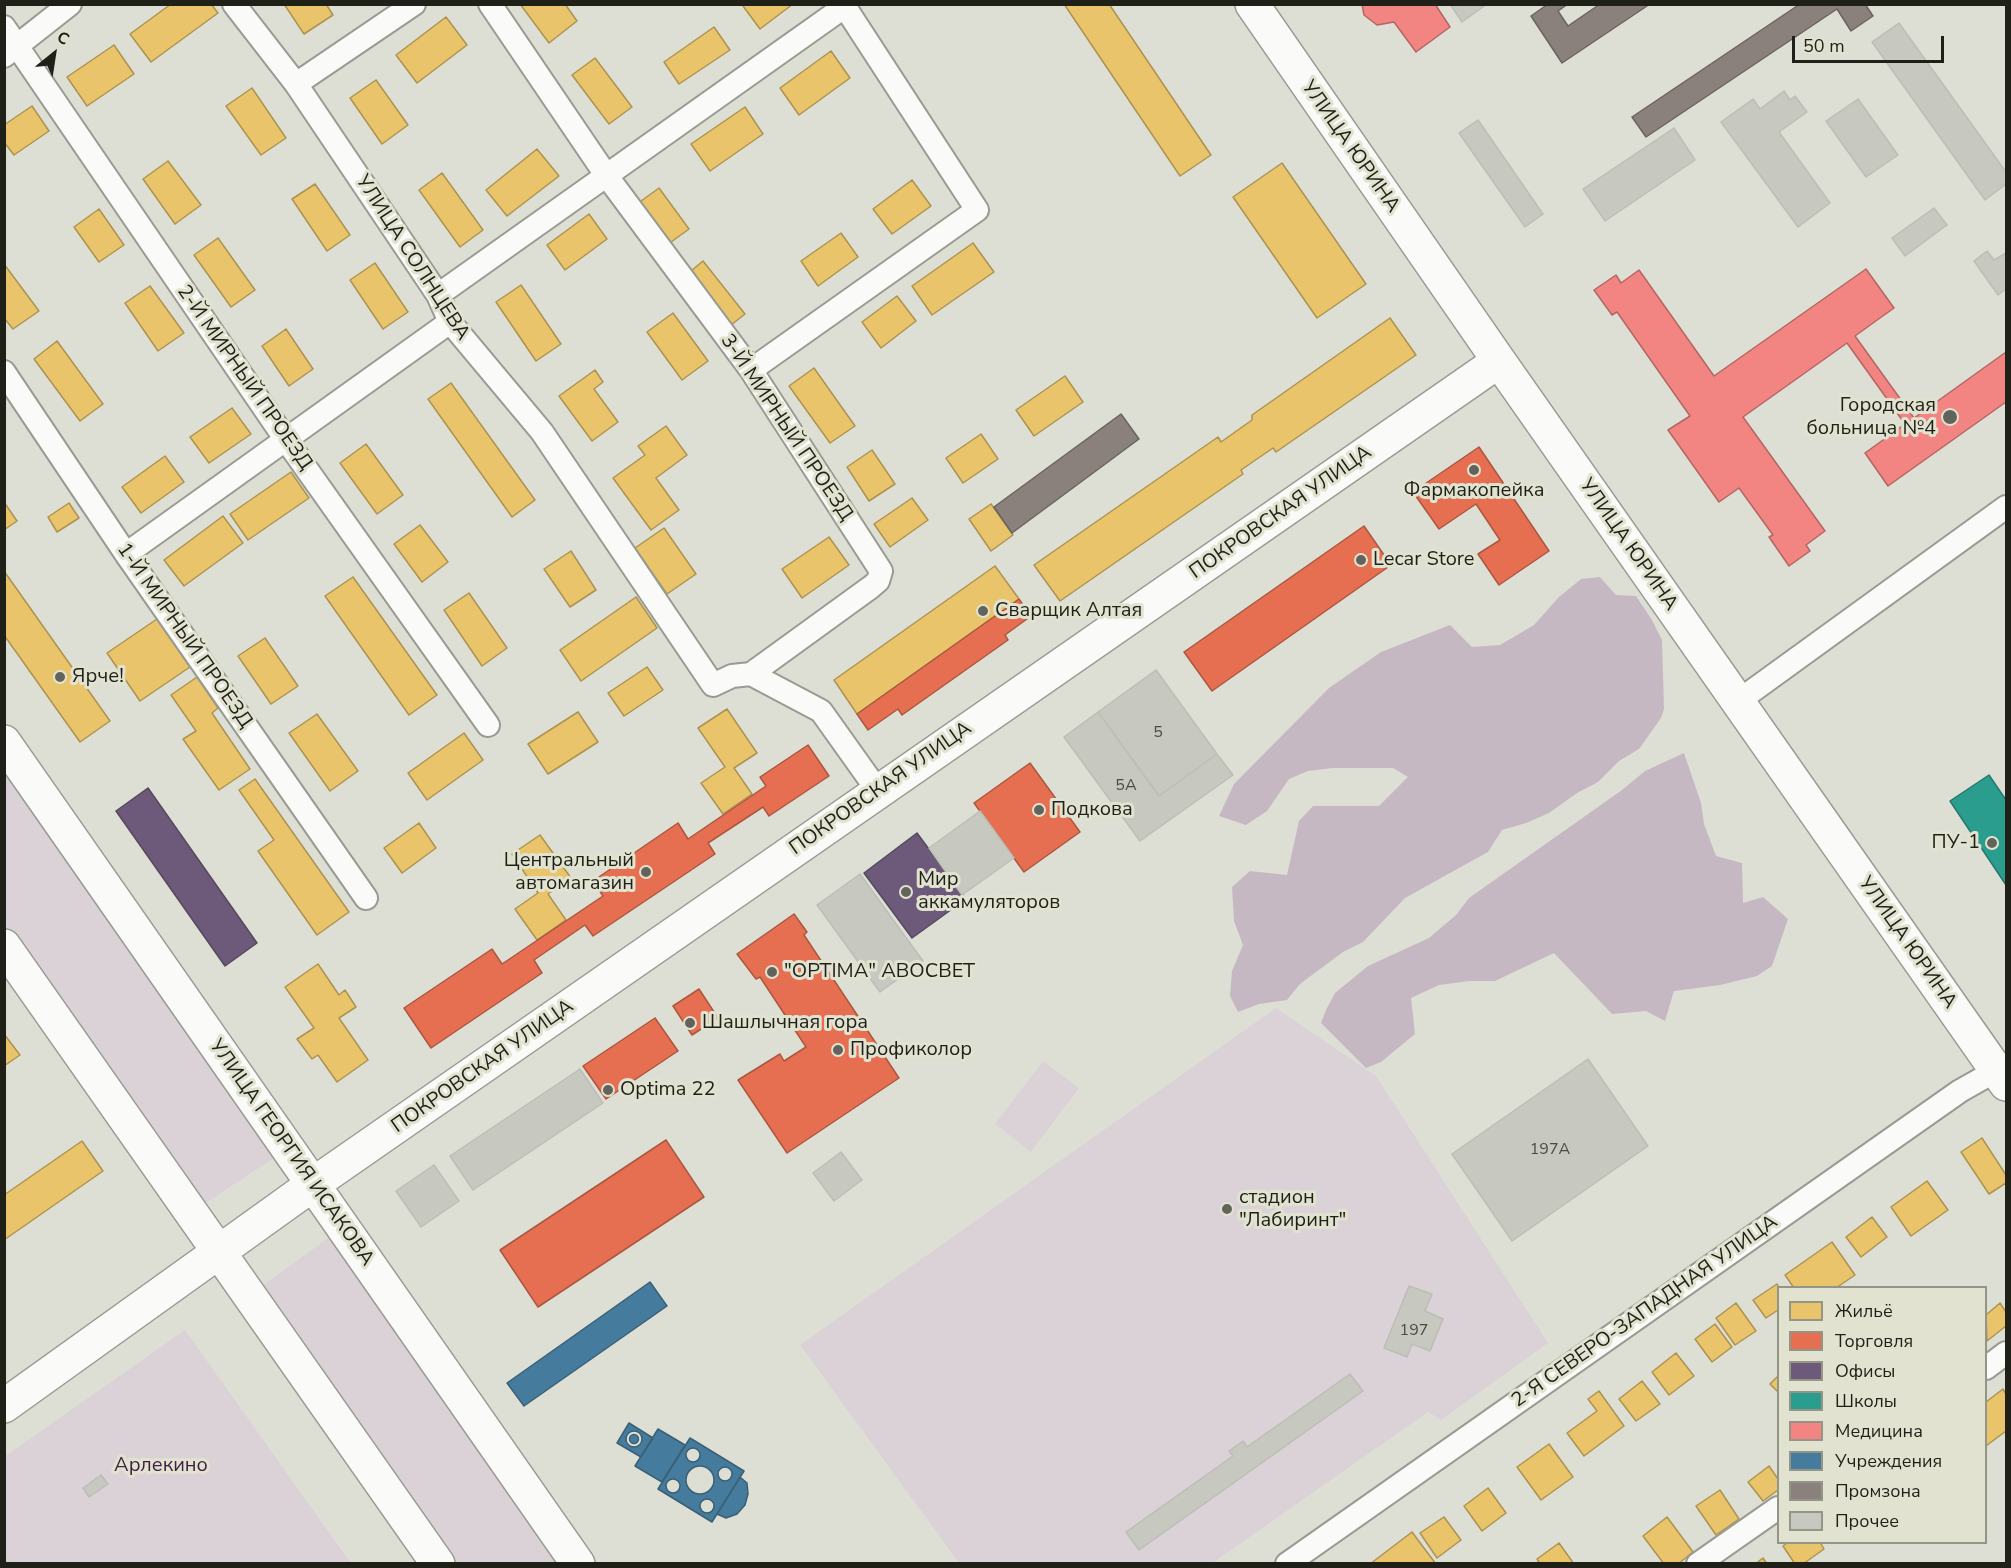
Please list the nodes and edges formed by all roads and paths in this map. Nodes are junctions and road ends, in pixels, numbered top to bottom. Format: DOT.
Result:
graph roads {
  1 [pos="70,4"];
  2 [pos="234,4"];
  3 [pos="414,4"];
  4 [pos="490,4"];
  5 [pos="1252,4"];
  6 [pos="843,6"];
  7 [pos="9,43"];
  8 [pos="296,84"];
  9 [pos="606,175"];
  10 [pos="438,295"];
  11 [pos="450,322"];
  12 [pos="1499,361"];
  13 [pos="751,370"];
  14 [pos="4,372"];
  15 [pos="286,440"];
  16 [pos="2007,507"];
  17 [pos="126,554"];
  18 [pos="751,674"];
  19 [pos="1737,702"];
  20 [pos="488,725"];
  21 [pos="4,742"];
  22 [pos="878,791"];
  23 [pos="366,898"];
  24 [pos="4,946"];
  25 [pos="2003,1073"];
  26 [pos="312,1185"];
  27 [pos="219,1252"];
  28 [pos="2007,1353"];
  29 [pos="1987,1367"];
  30 [pos="4,1406"];
  31 [pos="1777,1509"];
  32 [pos="1296,1561"];
  33 [pos="438,1563"];
  34 [pos="578,1563"];
  35 [pos="1698,1563"];
  1 -- 7 [label="street"];
  2 -- 8 [label="street, УЛИЦА СОЛНЦЕВА"];
  3 -- 8 [label="street"];
  4 -- 9 [label="street, 3-Й МИРНЫЙ ПРОЕЗД"];
  5 -- 12 [label="street, УЛИЦА ЮРИНА"];
  6 -- 9 [label="street"];
  6 -- 13 [label="street"];
  7 -- 15 [label="street, 2-Й МИРНЫЙ ПРОЕЗД"];
  8 -- 10 [label="street, УЛИЦА СОЛНЦЕВА"];
  9 -- 10 [label="street"];
  9 -- 13 [label="street, 3-Й МИРНЫЙ ПРОЕЗД"];
  10 -- 11 [label="street, УЛИЦА СОЛНЦЕВА"];
  11 -- 15 [label="street"];
  11 -- 18 [label="street, УЛИЦА СОЛНЦЕВА"];
  12 -- 19 [label="street, УЛИЦА ЮРИНА"];
  12 -- 22 [label="street, ПОКРОВСКАЯ УЛИЦА"];
  13 -- 18 [label="street, 3-Й МИРНЫЙ ПРОЕЗД"];
  14 -- 17 [label="street, 1-Й МИРНЫЙ ПРОЕЗД"];
  15 -- 17 [label="street"];
  15 -- 20 [label="street, 2-Й МИРНЫЙ ПРОЕЗД"];
  16 -- 19 [label="street"];
  17 -- 23 [label="street, 1-Й МИРНЫЙ ПРОЕЗД"];
  18 -- 22 [label="street"];
  19 -- 25 [label="street, УЛИЦА ЮРИНА"];
  21 -- 26 [label="street, УЛИЦА ГЕОРГИЯ ИСАКОВА"];
  22 -- 26 [label="street, ПОКРОВСКАЯ УЛИЦА"];
  24 -- 27 [label="street"];
  25 -- 32 [label="street, 2-Я СЕВЕРО-ЗАПАДНАЯ УЛИЦА"];
  26 -- 27 [label="street, ПОКРОВСКАЯ УЛИЦА"];
  26 -- 34 [label="street, УЛИЦА ГЕОРГИЯ ИСАКОВА"];
  27 -- 30 [label="street, ПОКРОВСКАЯ УЛИЦА"];
  27 -- 33 [label="street"];
  28 -- 29 [label="street"];
  31 -- 35 [label="street"];
}
